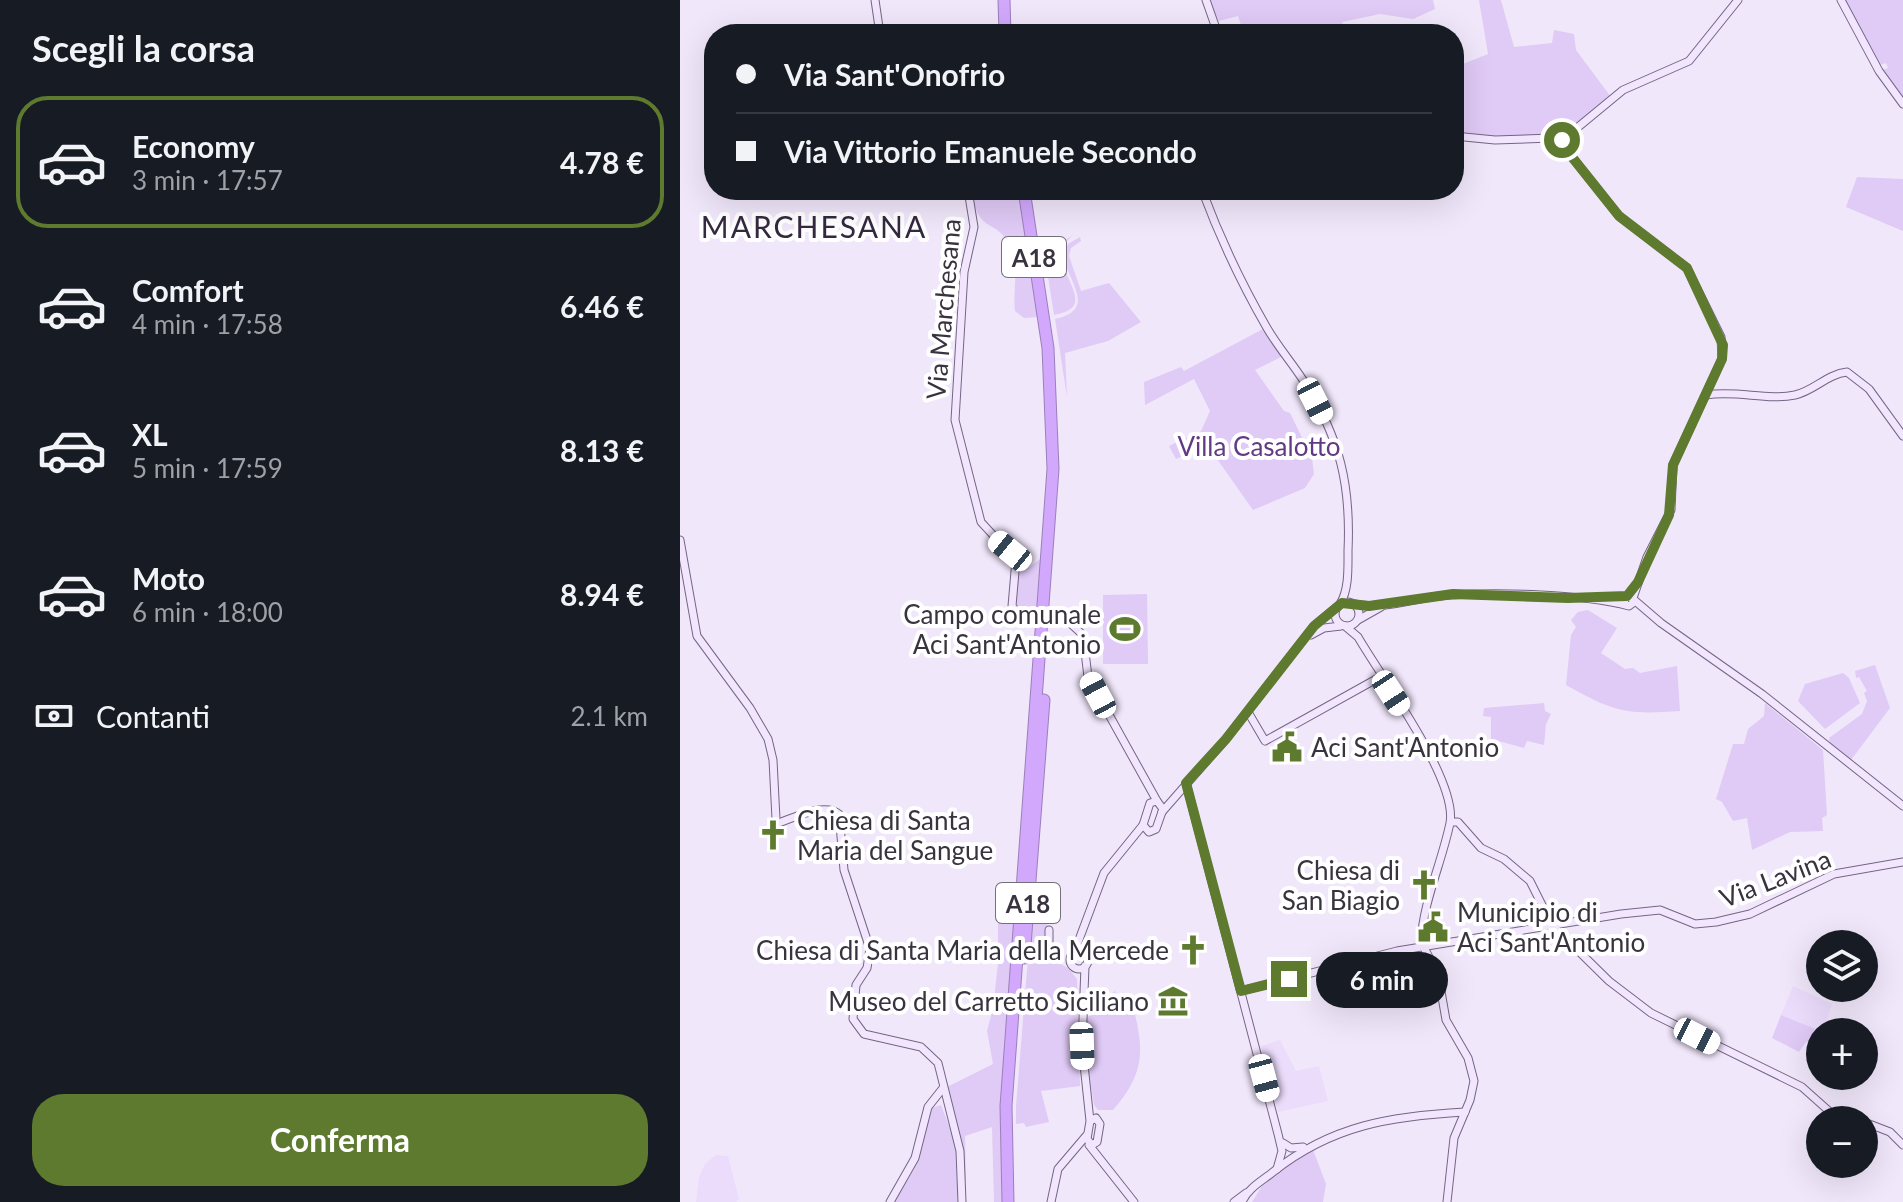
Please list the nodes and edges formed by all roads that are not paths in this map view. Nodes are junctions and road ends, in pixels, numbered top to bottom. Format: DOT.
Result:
graph roads {
  1 [pos="875,0"];
  2 [pos="1004,0"];
  3 [pos="1011,0"];
  4 [pos="1206,0"];
  5 [pos="1738,0"];
  6 [pos="1841,0"];
  7 [pos="879,24"];
  8 [pos="1005,24"];
  9 [pos="1012,24"];
  10 [pos="1214,24"];
  11 [pos="1903,104"];
  12 [pos="1464,137"];
  13 [pos="1560,142"];
  14 [pos="970,200"];
  15 [pos="1026,200"];
  16 [pos="1032,200"];
  17 [pos="1206,200"];
  18 [pos="1706,395"];
  19 [pos="1903,436"];
  20 [pos="680,540"];
  21 [pos="1346,590"];
  22 [pos="1630,600"];
  23 [pos="1353,604"];
  24 [pos="1389,604"];
  25 [pos="1339,605"];
  26 [pos="1357,621"];
  27 [pos="1345,626"];
  28 [pos="1358,637"];
  29 [pos="1306,638"];
  30 [pos="1380,677"];
  31 [pos="1248,712"];
  32 [pos="1143,778"];
  33 [pos="1186,783"];
  34 [pos="1178,792"];
  35 [pos="1159,801"];
  36 [pos="1149,806"];
  37 [pos="1903,806"];
  38 [pos="1162,812"];
  39 [pos="1454,823"];
  40 [pos="1146,829"];
  41 [pos="1903,862"];
  42 [pos="1552,925"];
  43 [pos="1049,930"];
  44 [pos="1084,932"];
  45 [pos="1425,944"];
  46 [pos="1073,953"];
  47 [pos="1085,953"];
  48 [pos="1054,958"];
  49 [pos="1085,966"];
  50 [pos="1073,967"];
  51 [pos="1241,991"];
  52 [pos="1082,994"];
  53 [pos="943,1088"];
  54 [pos="930,1105"];
  55 [pos="946,1105"];
  56 [pos="1823,1106"];
  57 [pos="1465,1112"];
  58 [pos="1093,1120"];
  59 [pos="1878,1127"];
  60 [pos="1087,1134"];
  61 [pos="1098,1140"];
  62 [pos="1312,1144"];
  63 [pos="1903,1145"];
  64 [pos="1090,1147"];
  65 [pos="1282,1147"];
  66 [pos="1076,1150"];
  67 [pos="1289,1158"];
  68 [pos="1105,1161"];
  69 [pos="1277,1169"];
  70 [pos="1254,1186"];
  71 [pos="890,1202"];
  72 [pos="962,1202"];
  73 [pos="1008,1202"];
  74 [pos="1014,1202"];
  75 [pos="1051,1202"];
  76 [pos="1134,1202"];
  77 [pos="1234,1202"];
  78 [pos="1245,1202"];
  79 [pos="1447,1202"];
  1 -- 7 [label="street"];
  2 -- 8 [label="highway"];
  3 -- 9 [label="highway"];
  4 -- 10 [label="street"];
  5 -- 13 [label="street"];
  6 -- 11 [label="street"];
  12 -- 13 [label="street"];
  13 -- 18 [label="street"];
  14 -- 32 [label="street, Via Marchesana, bridge"];
  15 -- 73 [label="highway, A18"];
  16 -- 74 [label="highway, A18"];
  17 -- 21 [label="street"];
  18 -- 19 [label="street"];
  18 -- 22 [label="street"];
  20 -- 53 [label="street"];
  21 -- 23 [label="street"];
  21 -- 25 [label="street"];
  22 -- 24 [label="street"];
  22 -- 37 [label="street"];
  23 -- 24 [label="street"];
  23 -- 25 [label="street"];
  23 -- 26 [label="street"];
  24 -- 26 [label="street"];
  25 -- 27 [label="street"];
  25 -- 29 [label="street"];
  26 -- 27 [label="street"];
  26 -- 28 [label="street"];
  27 -- 28 [label="street"];
  27 -- 29 [label="street"];
  28 -- 30 [label="street"];
  29 -- 31 [label="street"];
  30 -- 31 [label="street"];
  30 -- 39 [label="street"];
  31 -- 33 [label="street"];
  32 -- 35 [label="street"];
  32 -- 36 [label="street"];
  33 -- 34 [label="street"];
  33 -- 51 [label="street"];
  34 -- 35 [label="street"];
  34 -- 38 [label="street"];
  35 -- 36 [label="street"];
  35 -- 38 [label="street"];
  36 -- 40 [label="street"];
  38 -- 40 [label="street"];
  39 -- 42 [label="street"];
  39 -- 45 [label="street"];
  40 -- 44 [label="street"];
  41 -- 42 [label="street, Via Lavina"];
  42 -- 45 [label="street"];
  42 -- 56 [label="street"];
  43 -- 48 [label="street"];
  44 -- 46 [label="street"];
  44 -- 47 [label="street"];
  45 -- 51 [label="street"];
  45 -- 57 [label="street"];
  46 -- 47 [label="street"];
  46 -- 48 [label="street"];
  46 -- 50 [label="street"];
  47 -- 49 [label="street"];
  48 -- 50 [label="street"];
  49 -- 50 [label="street"];
  49 -- 52 [label="street"];
  50 -- 52 [label="street"];
  51 -- 65 [label="street"];
  52 -- 58 [label="street"];
  53 -- 54 [label="street"];
  53 -- 55 [label="street"];
  54 -- 55 [label="street"];
  54 -- 71 [label="street"];
  55 -- 72 [label="street"];
  57 -- 62 [label="street"];
  57 -- 79 [label="street"];
  58 -- 60 [label="street"];
  58 -- 61 [label="street"];
  59 -- 63 [label="street"];
  60 -- 64 [label="street"];
  60 -- 66 [label="street"];
  61 -- 64 [label="street"];
  61 -- 68 [label="street"];
  62 -- 65 [label="street"];
  62 -- 67 [label="street"];
  64 -- 66 [label="street"];
  64 -- 68 [label="street"];
  65 -- 67 [label="street"];
  65 -- 69 [label="street"];
  66 -- 75 [label="street"];
  67 -- 69 [label="street"];
  68 -- 76 [label="street"];
  69 -- 70 [label="street"];
  70 -- 77 [label="street"];
  70 -- 78 [label="street"];
}
